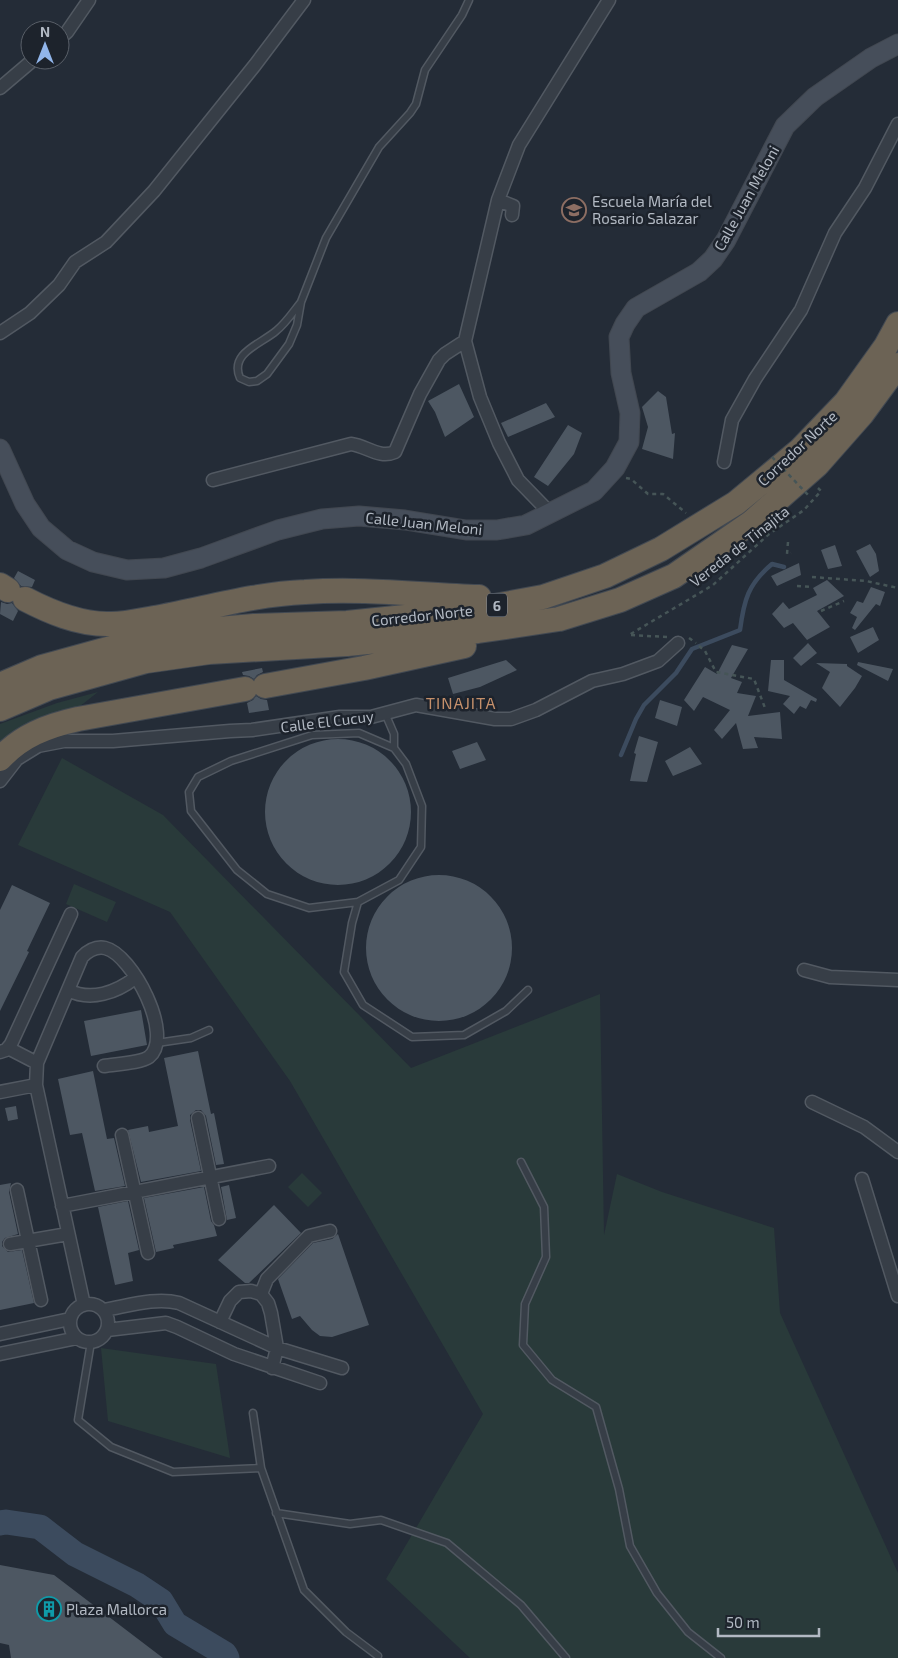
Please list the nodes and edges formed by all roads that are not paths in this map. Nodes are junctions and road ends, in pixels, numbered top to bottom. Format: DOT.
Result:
graph roads {
  1 [pos="89,0"];
  2 [pos="304,0"];
  3 [pos="468,0"];
  4 [pos="609,0"];
  5 [pos="70,28"];
  6 [pos="898,44"];
  7 [pos="22,70"];
  8 [pos="0,88"];
  9 [pos="898,124"];
  10 [pos="498,200"];
  11 [pos="512,215"];
  12 [pos="301,302"];
  13 [pos="898,324"];
  14 [pos="0,333"];
  15 [pos="465,341"];
  16 [pos="898,365"];
  17 [pos="0,449"];
  18 [pos="724,462"];
  19 [pos="213,480"];
  20 [pos="550,513"];
  21 [pos="11,591"];
  22 [pos="543,597"];
  23 [pos="559,619"];
  24 [pos="678,643"];
  25 [pos="0,685"];
  26 [pos="0,710"];
  27 [pos="385,713"];
  28 [pos="394,748"];
  29 [pos="0,759"];
  30 [pos="0,781"];
  31 [pos="358,902"];
  32 [pos="71,914"];
  33 [pos="804,970"];
  34 [pos="136,978"];
  35 [pos="898,980"];
  36 [pos="68,990"];
  37 [pos="528,990"];
  38 [pos="209,1030"];
  39 [pos="157,1044"];
  40 [pos="4,1050"];
  41 [pos="37,1063"];
  42 [pos="104,1066"];
  43 [pos="36,1085"];
  44 [pos="0,1092"];
  45 [pos="812,1102"];
  46 [pos="198,1118"];
  47 [pos="122,1135"];
  48 [pos="898,1152"];
  49 [pos="521,1162"];
  50 [pos="270,1166"];
  51 [pos="210,1178"];
  52 [pos="862,1179"];
  53 [pos="17,1190"];
  54 [pos="135,1192"];
  55 [pos="62,1206"];
  56 [pos="219,1219"];
  57 [pos="330,1231"];
  58 [pos="68,1234"];
  59 [pos="28,1241"];
  60 [pos="10,1244"];
  61 [pos="148,1253"];
  62 [pos="260,1294"];
  63 [pos="898,1296"];
  64 [pos="42,1300"];
  65 [pos="84,1305"];
  66 [pos="104,1310"];
  67 [pos="70,1319"];
  68 [pos="220,1322"];
  69 [pos="107,1330"];
  70 [pos="0,1334"];
  71 [pos="77,1338"];
  72 [pos="91,1342"];
  73 [pos="277,1348"];
  74 [pos="0,1354"];
  75 [pos="272,1368"];
  76 [pos="342,1368"];
  77 [pos="320,1384"];
  78 [pos="253,1413"];
  79 [pos="261,1468"];
  80 [pos="276,1513"];
  81 [pos="378,1656"];
  82 [pos="566,1658"];
  83 [pos="721,1658"];
  1 -- 5 [label="street"];
  2 -- 14 [label="street"];
  3 -- 12 [label="lane"];
  4 -- 10 [label="street"];
  6 -- 20 [label="main road, Calle Juan Meloni"];
  7 -- 8 [label="street"];
  9 -- 18 [label="street"];
  10 -- 11 [label="street"];
  10 -- 15 [label="street"];
  12 -- 12 [label="lane"];
  13 -- 22 [label="highway, Corredor Norte / 6"];
  15 -- 19 [label="street"];
  15 -- 20 [label="street"];
  16 -- 23 [label="highway, Corredor Norte / 6"];
  17 -- 20 [label="main road, Calle Juan Meloni"];
  21 -- 22 [label="highway"];
  22 -- 25 [label="highway, Corredor Norte / 6"];
  23 -- 26 [label="highway, Corredor Norte / 6"];
  23 -- 29 [label="highway"];
  24 -- 27 [label="street, Calle El Cucuy"];
  27 -- 28 [label="lane"];
  27 -- 30 [label="street, Calle El Cucuy"];
  28 -- 31 [label="lane"];
  28 -- 31 [label="lane"];
  31 -- 37 [label="lane"];
  32 -- 40 [label="street"];
  33 -- 35 [label="street"];
  34 -- 36 [label="street"];
  34 -- 36 [label="street"];
  34 -- 39 [label="street"];
  36 -- 41 [label="street"];
  38 -- 39 [label="lane"];
  39 -- 42 [label="street"];
  40 -- 41 [label="street"];
  41 -- 43 [label="street"];
  43 -- 44 [label="street"];
  43 -- 55 [label="street"];
  45 -- 48 [label="street"];
  46 -- 51 [label="street"];
  47 -- 54 [label="street"];
  49 -- 83 [label="lane"];
  50 -- 51 [label="street"];
  51 -- 54 [label="street"];
  51 -- 56 [label="street"];
  52 -- 63 [label="street"];
  53 -- 59 [label="street"];
  54 -- 55 [label="street"];
  54 -- 61 [label="street"];
  55 -- 58 [label="street"];
  57 -- 62 [label="street"];
  58 -- 59 [label="street"];
  58 -- 65 [label="street"];
  59 -- 60 [label="street"];
  59 -- 64 [label="street"];
  62 -- 68 [label="street"];
  62 -- 73 [label="street"];
  65 -- 66 [label="street"];
  65 -- 67 [label="street"];
  66 -- 68 [label="street"];
  66 -- 69 [label="street"];
  67 -- 70 [label="street"];
  67 -- 71 [label="street"];
  68 -- 73 [label="street"];
  69 -- 72 [label="street"];
  69 -- 75 [label="street"];
  71 -- 72 [label="street"];
  71 -- 74 [label="street"];
  72 -- 79 [label="lane"];
  73 -- 75 [label="street"];
  73 -- 76 [label="street"];
  75 -- 77 [label="street"];
  78 -- 79 [label="lane"];
  79 -- 80 [label="lane"];
  80 -- 81 [label="lane"];
  80 -- 82 [label="lane"];
}
